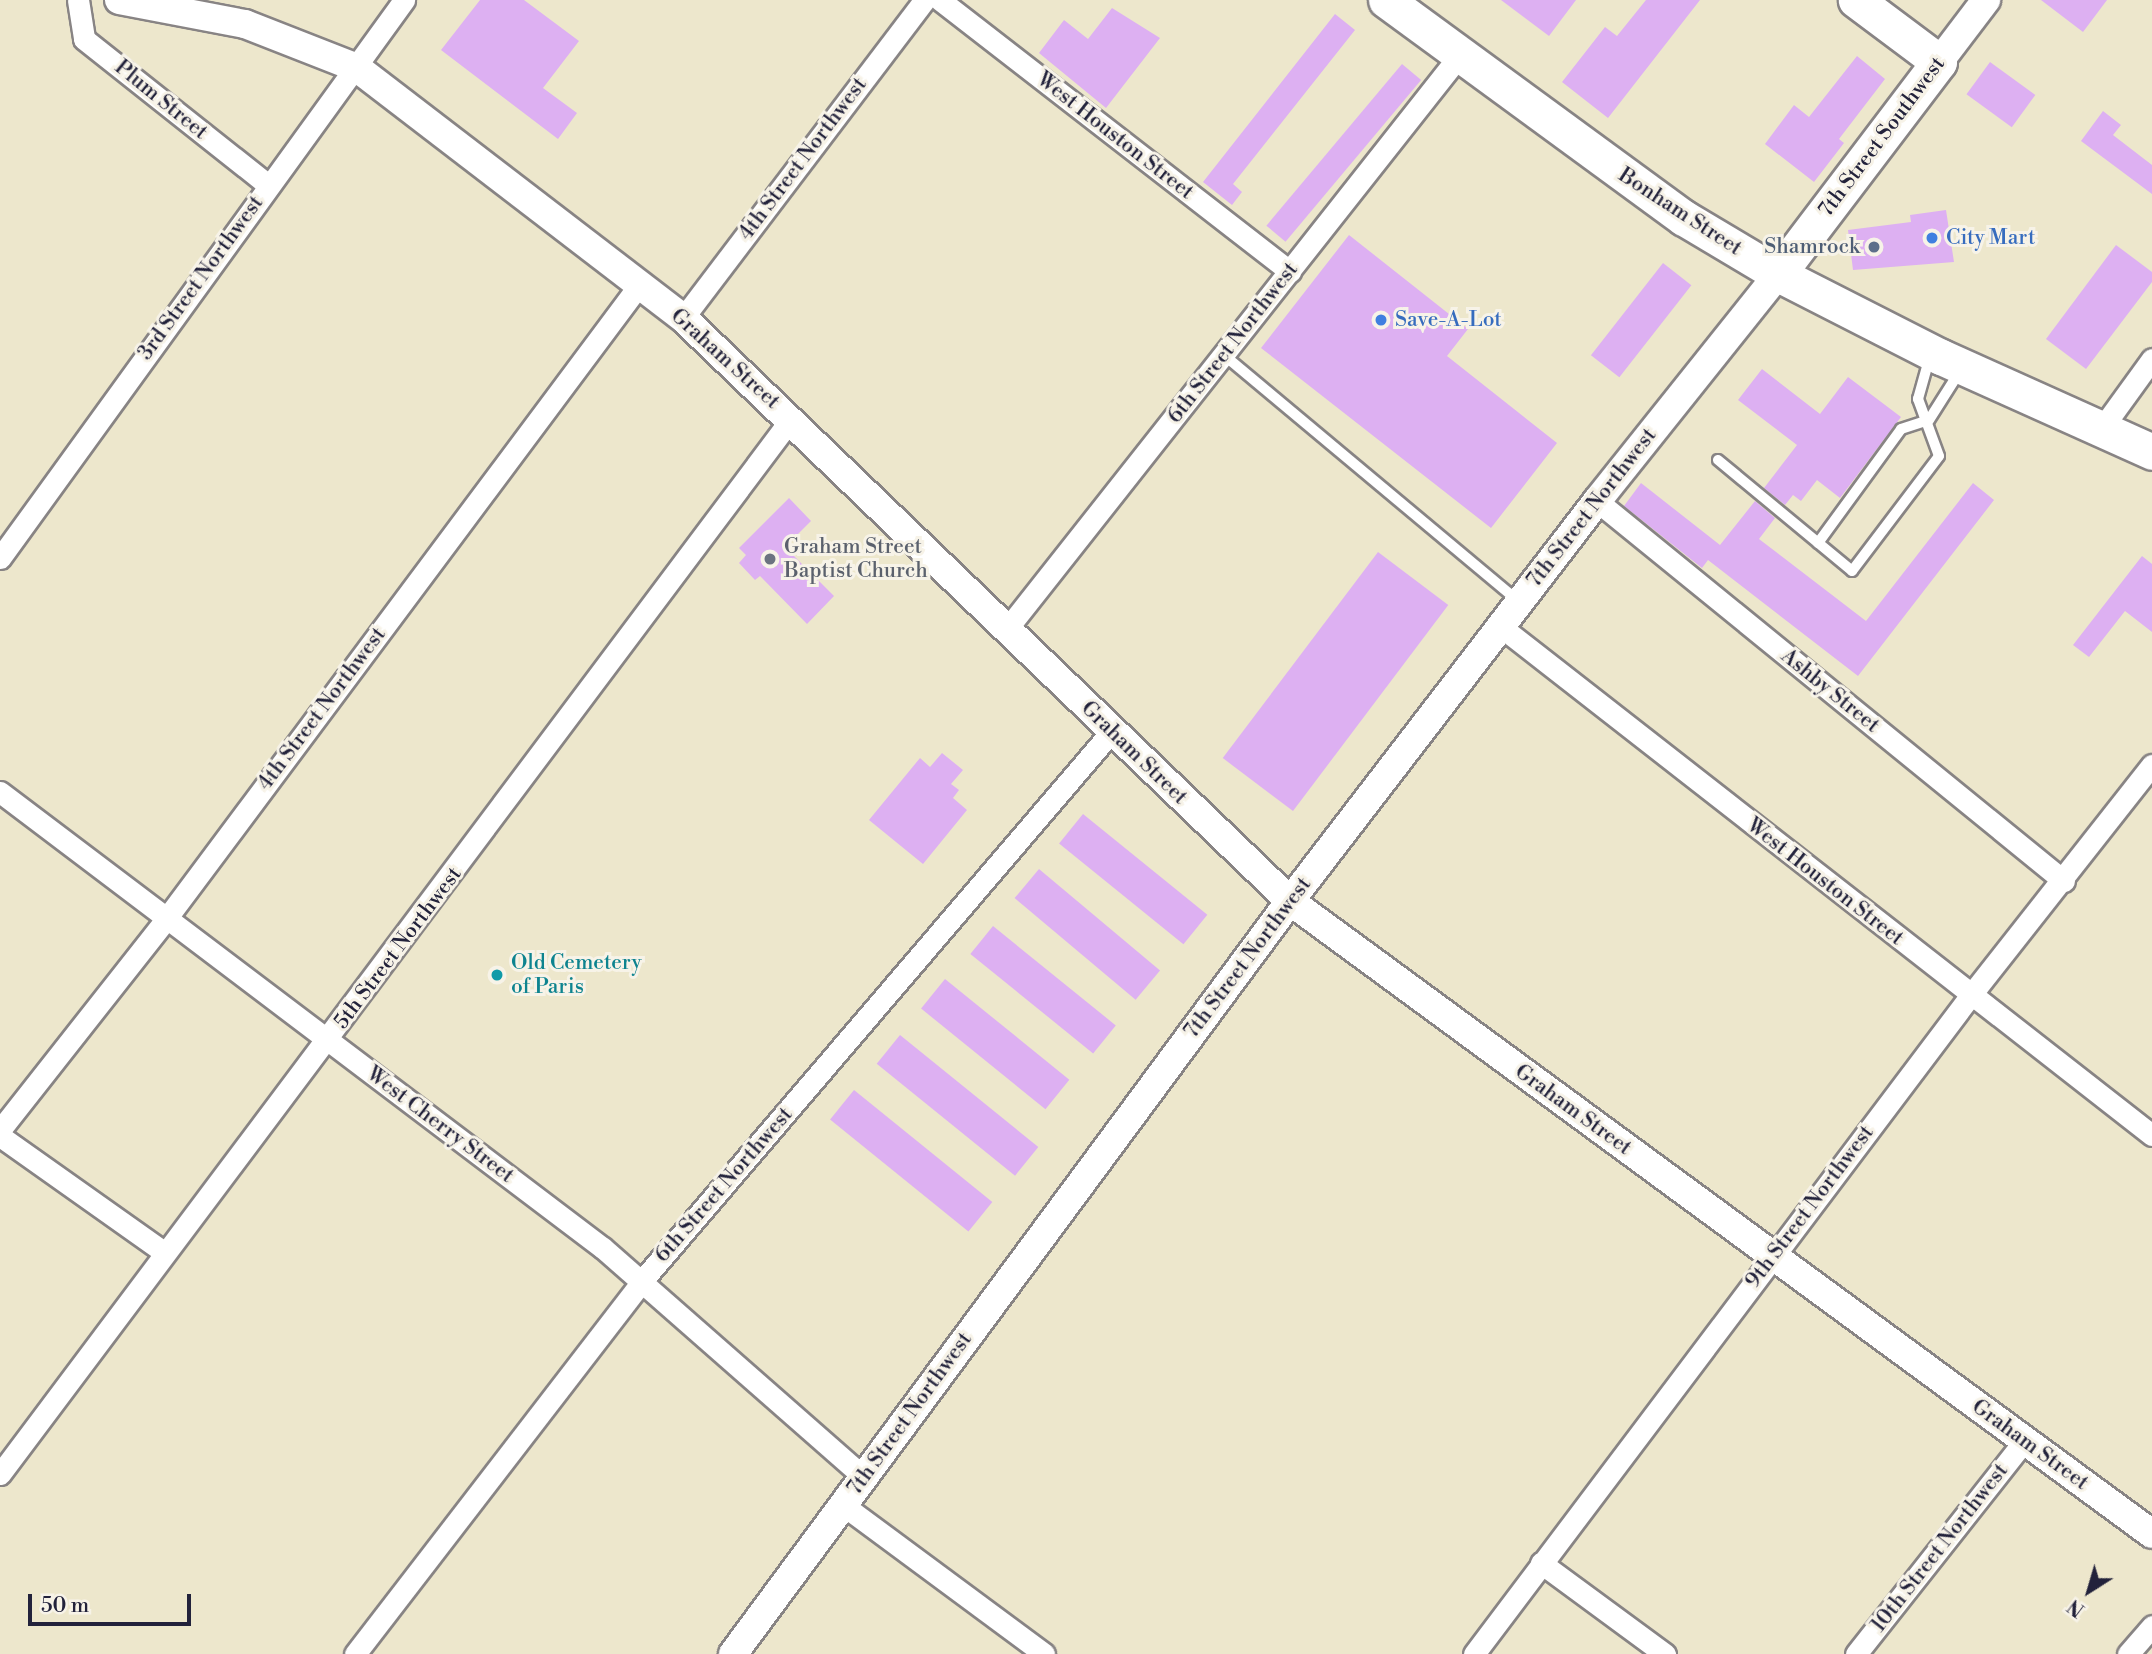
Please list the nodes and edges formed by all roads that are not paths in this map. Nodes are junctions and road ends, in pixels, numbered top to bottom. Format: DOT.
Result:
graph roads {
  1 [pos="78,0"];
  2 [pos="120,0"];
  3 [pos="404,0"];
  4 [pos="924,0"];
  5 [pos="940,0"];
  6 [pos="1386,0"];
  7 [pos="1856,0"];
  8 [pos="1986,0"];
  9 [pos="1459,56"];
  10 [pos="1939,62"];
  11 [pos="357,68"];
  12 [pos="268,185"];
  13 [pos="1290,271"];
  14 [pos="1778,274"];
  15 [pos="639,285"];
  16 [pos="683,318"];
  17 [pos="1931,352"];
  18 [pos="1223,355"];
  19 [pos="2152,359"];
  20 [pos="1962,367"];
  21 [pos="792,419"];
  22 [pos="1929,420"];
  23 [pos="2102,428"];
  24 [pos="2152,452"];
  25 [pos="1718,460"];
  26 [pos="1597,501"];
  27 [pos="1818,543"];
  28 [pos="0,558"];
  29 [pos="1519,602"];
  30 [pos="1500,626"];
  31 [pos="1006,630"];
  32 [pos="1111,732"];
  33 [pos="2150,771"];
  34 [pos="0,792"];
  35 [pos="2064,881"];
  36 [pos="1290,901"];
  37 [pos="166,919"];
  38 [pos="1970,996"];
  39 [pos="329,1041"];
  40 [pos="0,1130"];
  41 [pos="2152,1135"];
  42 [pos="0,1136"];
  43 [pos="165,1253"];
  44 [pos="1772,1257"];
  45 [pos="641,1282"];
  46 [pos="2024,1441"];
  47 [pos="0,1474"];
  48 [pos="864,1477"];
  49 [pos="843,1505"];
  50 [pos="2152,1534"];
  51 [pos="1541,1563"];
  52 [pos="2152,1626"];
  53 [pos="355,1654"];
  54 [pos="733,1654"];
  55 [pos="1044,1654"];
  56 [pos="1474,1654"];
  57 [pos="1665,1654"];
  58 [pos="1856,1654"];
  59 [pos="2128,1654"];
  1 -- 12 [label="street, Plum Street"];
  2 -- 11 [label="street, Graham Street"];
  3 -- 11 [label="street, 3rd Street Northwest"];
  4 -- 16 [label="street, 4th Street Northwest"];
  5 -- 13 [label="street, West Houston Street"];
  6 -- 9 [label="main road, Bonham Street"];
  7 -- 10 [label="main road"];
  8 -- 10 [label="street, 7th Street Southwest"];
  9 -- 13 [label="street, 6th Street Northwest"];
  9 -- 14 [label="main road, Bonham Street"];
  10 -- 14 [label="main road, 7th Street Southwest"];
  11 -- 12 [label="street, 3rd Street Northwest"];
  11 -- 15 [label="street, Graham Street"];
  12 -- 28 [label="street, 3rd Street Northwest"];
  13 -- 18 [label="street, 6th Street Northwest"];
  14 -- 17 [label="main road, Bonham Street"];
  14 -- 26 [label="street, 7th Street Northwest"];
  15 -- 16 [label="street, Graham Street"];
  15 -- 37 [label="street, 4th Street Northwest"];
  16 -- 21 [label="street, Graham Street"];
  17 -- 20 [label="main road, Bonham Street"];
  17 -- 22 [label="lane"];
  18 -- 29 [label="lane"];
  18 -- 31 [label="street, 6th Street Northwest"];
  19 -- 23 [label="street"];
  20 -- 22 [label="lane"];
  20 -- 23 [label="main road, Bonham Street"];
  21 -- 31 [label="street, Graham Street"];
  21 -- 39 [label="street, 5th Street Northwest"];
  22 -- 27 [label="lane"];
  22 -- 27 [label="lane"];
  23 -- 24 [label="main road, Bonham Street"];
  25 -- 27 [label="lane"];
  26 -- 29 [label="street, 7th Street Northwest"];
  26 -- 35 [label="street, Ashby Street"];
  29 -- 30 [label="street, 7th Street Northwest"];
  30 -- 36 [label="street, 7th Street Northwest"];
  30 -- 38 [label="street, West Houston Street"];
  31 -- 32 [label="street, Graham Street"];
  32 -- 36 [label="street, Graham Street"];
  32 -- 45 [label="street, 6th Street Northwest"];
  33 -- 35 [label="street, 9th Street Northwest"];
  34 -- 37 [label="street, West Cherry Street"];
  35 -- 38 [label="street, 9th Street Northwest"];
  36 -- 44 [label="street, Graham Street"];
  36 -- 48 [label="street, 7th Street Northwest"];
  37 -- 39 [label="street, West Cherry Street"];
  37 -- 40 [label="street, 4th Street Northwest"];
  38 -- 41 [label="street, West Houston Street"];
  38 -- 44 [label="street, 9th Street Northwest"];
  39 -- 43 [label="street, 5th Street Northwest"];
  39 -- 45 [label="street, West Cherry Street"];
  42 -- 43 [label="street"];
  43 -- 47 [label="street, 5th Street Northwest"];
  44 -- 46 [label="street, Graham Street"];
  44 -- 51 [label="street, 9th Street Northwest"];
  45 -- 48 [label="street, West Cherry Street"];
  45 -- 53 [label="street, 6th Street Northwest"];
  46 -- 50 [label="street, Graham Street"];
  46 -- 58 [label="street, 10th Street Northwest"];
  48 -- 49 [label="street, 7th Street Northwest"];
  49 -- 54 [label="street, 7th Street Northwest"];
  49 -- 55 [label="street"];
  51 -- 56 [label="street, 9th Street Northwest"];
  51 -- 57 [label="street"];
  52 -- 59 [label="street"];
}
